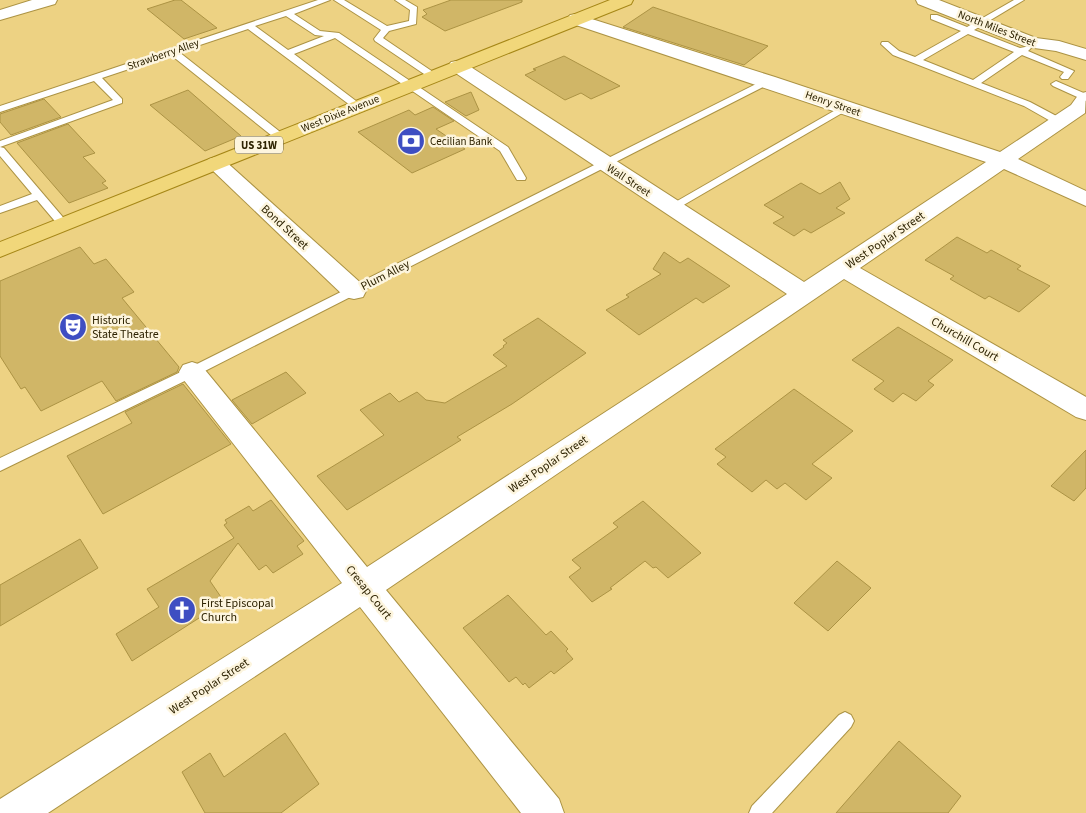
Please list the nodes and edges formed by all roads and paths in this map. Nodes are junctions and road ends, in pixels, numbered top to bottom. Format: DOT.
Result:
graph roads {
  1 [pos="49,0"];
  2 [pos="289,0"];
  3 [pos="326,0"];
  4 [pos="338,0"];
  5 [pos="399,0"];
  6 [pos="625,0"];
  7 [pos="924,0"];
  8 [pos="1020,0"];
  9 [pos="301,8"];
  10 [pos="287,13"];
  11 [pos="0,15"];
  12 [pos="934,17"];
  13 [pos="576,19"];
  14 [pos="249,26"];
  15 [pos="974,26"];
  16 [pos="386,29"];
  17 [pos="336,35"];
  18 [pos="886,44"];
  19 [pos="1032,47"];
  20 [pos="172,51"];
  21 [pos="287,53"];
  22 [pos="1086,56"];
  23 [pos="916,60"];
  24 [pos="456,66"];
  25 [pos="1086,67"];
  26 [pos="433,76"];
  27 [pos="1065,77"];
  28 [pos="96,78"];
  29 [pos="768,81"];
  30 [pos="975,83"];
  31 [pos="1056,84"];
  32 [pos="412,85"];
  33 [pos="357,106"];
  34 [pos="846,107"];
  35 [pos="1079,107"];
  36 [pos="0,109"];
  37 [pos="280,137"];
  38 [pos="0,144"];
  39 [pos="0,150"];
  40 [pos="1002,160"];
  41 [pos="216,162"];
  42 [pos="603,164"];
  43 [pos="520,178"];
  44 [pos="40,195"];
  45 [pos="1086,199"];
  46 [pos="671,208"];
  47 [pos="0,210"];
  48 [pos="62,224"];
  49 [pos="0,250"];
  50 [pos="843,268"];
  51 [pos="354,290"];
  52 [pos="803,293"];
  53 [pos="192,372"];
  54 [pos="1086,410"];
  55 [pos="0,465"];
  56 [pos="365,586"];
  57 [pos="845,721"];
  58 [pos="14,813"];
  59 [pos="545,813"];
  60 [pos="759,813"];
  1 -- 11 [label="street"];
  2 -- 9 [label="lane"];
  3 -- 9 [label="lane, Strawberry Alley"];
  4 -- 16 [label="lane"];
  5 -- 16 [label="lane"];
  6 -- 13 [label="main road, West Dixie Avenue / US 31W"];
  7 -- 15 [label="street, North Miles Street"];
  8 -- 15 [label="lane"];
  9 -- 10 [label="lane, Strawberry Alley"];
  10 -- 14 [label="lane, Strawberry Alley"];
  10 -- 17 [label="lane"];
  12 -- 15 [label="lane"];
  13 -- 24 [label="main road, West Dixie Avenue / US 31W"];
  13 -- 29 [label="street, Henry Street"];
  14 -- 20 [label="lane, Strawberry Alley"];
  14 -- 21 [label="lane"];
  15 -- 19 [label="street, North Miles Street"];
  15 -- 23 [label="lane"];
  16 -- 26 [label="lane"];
  17 -- 21 [label="lane"];
  17 -- 32 [label="lane"];
  18 -- 23 [label="lane"];
  19 -- 22 [label="street, North Miles Street"];
  19 -- 25 [label="street, North Miles Street"];
  19 -- 27 [label="lane"];
  19 -- 30 [label="lane"];
  20 -- 28 [label="lane, Strawberry Alley"];
  20 -- 37 [label="lane"];
  21 -- 33 [label="lane"];
  23 -- 30 [label="lane"];
  24 -- 26 [label="main road, West Dixie Avenue / US 31W"];
  24 -- 42 [label="street, Wall Street"];
  26 -- 32 [label="main road, West Dixie Avenue / US 31W"];
  28 -- 36 [label="lane, Strawberry Alley"];
  28 -- 38 [label="lane"];
  29 -- 34 [label="street, Henry Street"];
  29 -- 42 [label="lane, Plum Alley"];
  30 -- 35 [label="lane"];
  31 -- 35 [label="lane"];
  32 -- 33 [label="main road, West Dixie Avenue / US 31W"];
  32 -- 43 [label="lane"];
  33 -- 37 [label="main road, West Dixie Avenue / US 31W"];
  34 -- 40 [label="street, Henry Street"];
  34 -- 46 [label="lane"];
  35 -- 40 [label="street, West Poplar Street"];
  37 -- 41 [label="main road, West Dixie Avenue / US 31W"];
  39 -- 44 [label="lane"];
  40 -- 45 [label="street, Henry Street"];
  40 -- 50 [label="street, West Poplar Street"];
  41 -- 48 [label="main road, West Dixie Avenue / US 31W"];
  41 -- 51 [label="street, Bond Street"];
  42 -- 46 [label="street, Wall Street"];
  42 -- 51 [label="lane, Plum Alley"];
  44 -- 47 [label="lane"];
  44 -- 48 [label="lane"];
  46 -- 52 [label="street, Wall Street"];
  48 -- 49 [label="main road, West Dixie Avenue / US 31W"];
  50 -- 52 [label="street, West Poplar Street"];
  50 -- 54 [label="street, Churchill Court"];
  51 -- 53 [label="lane, Plum Alley"];
  52 -- 56 [label="street, West Poplar Street"];
  53 -- 55 [label="lane, Plum Alley"];
  53 -- 56 [label="street, Cresap Court"];
  56 -- 58 [label="street, West Poplar Street"];
  56 -- 59 [label="street, Cresap Court"];
  57 -- 60 [label="lane"];
}
